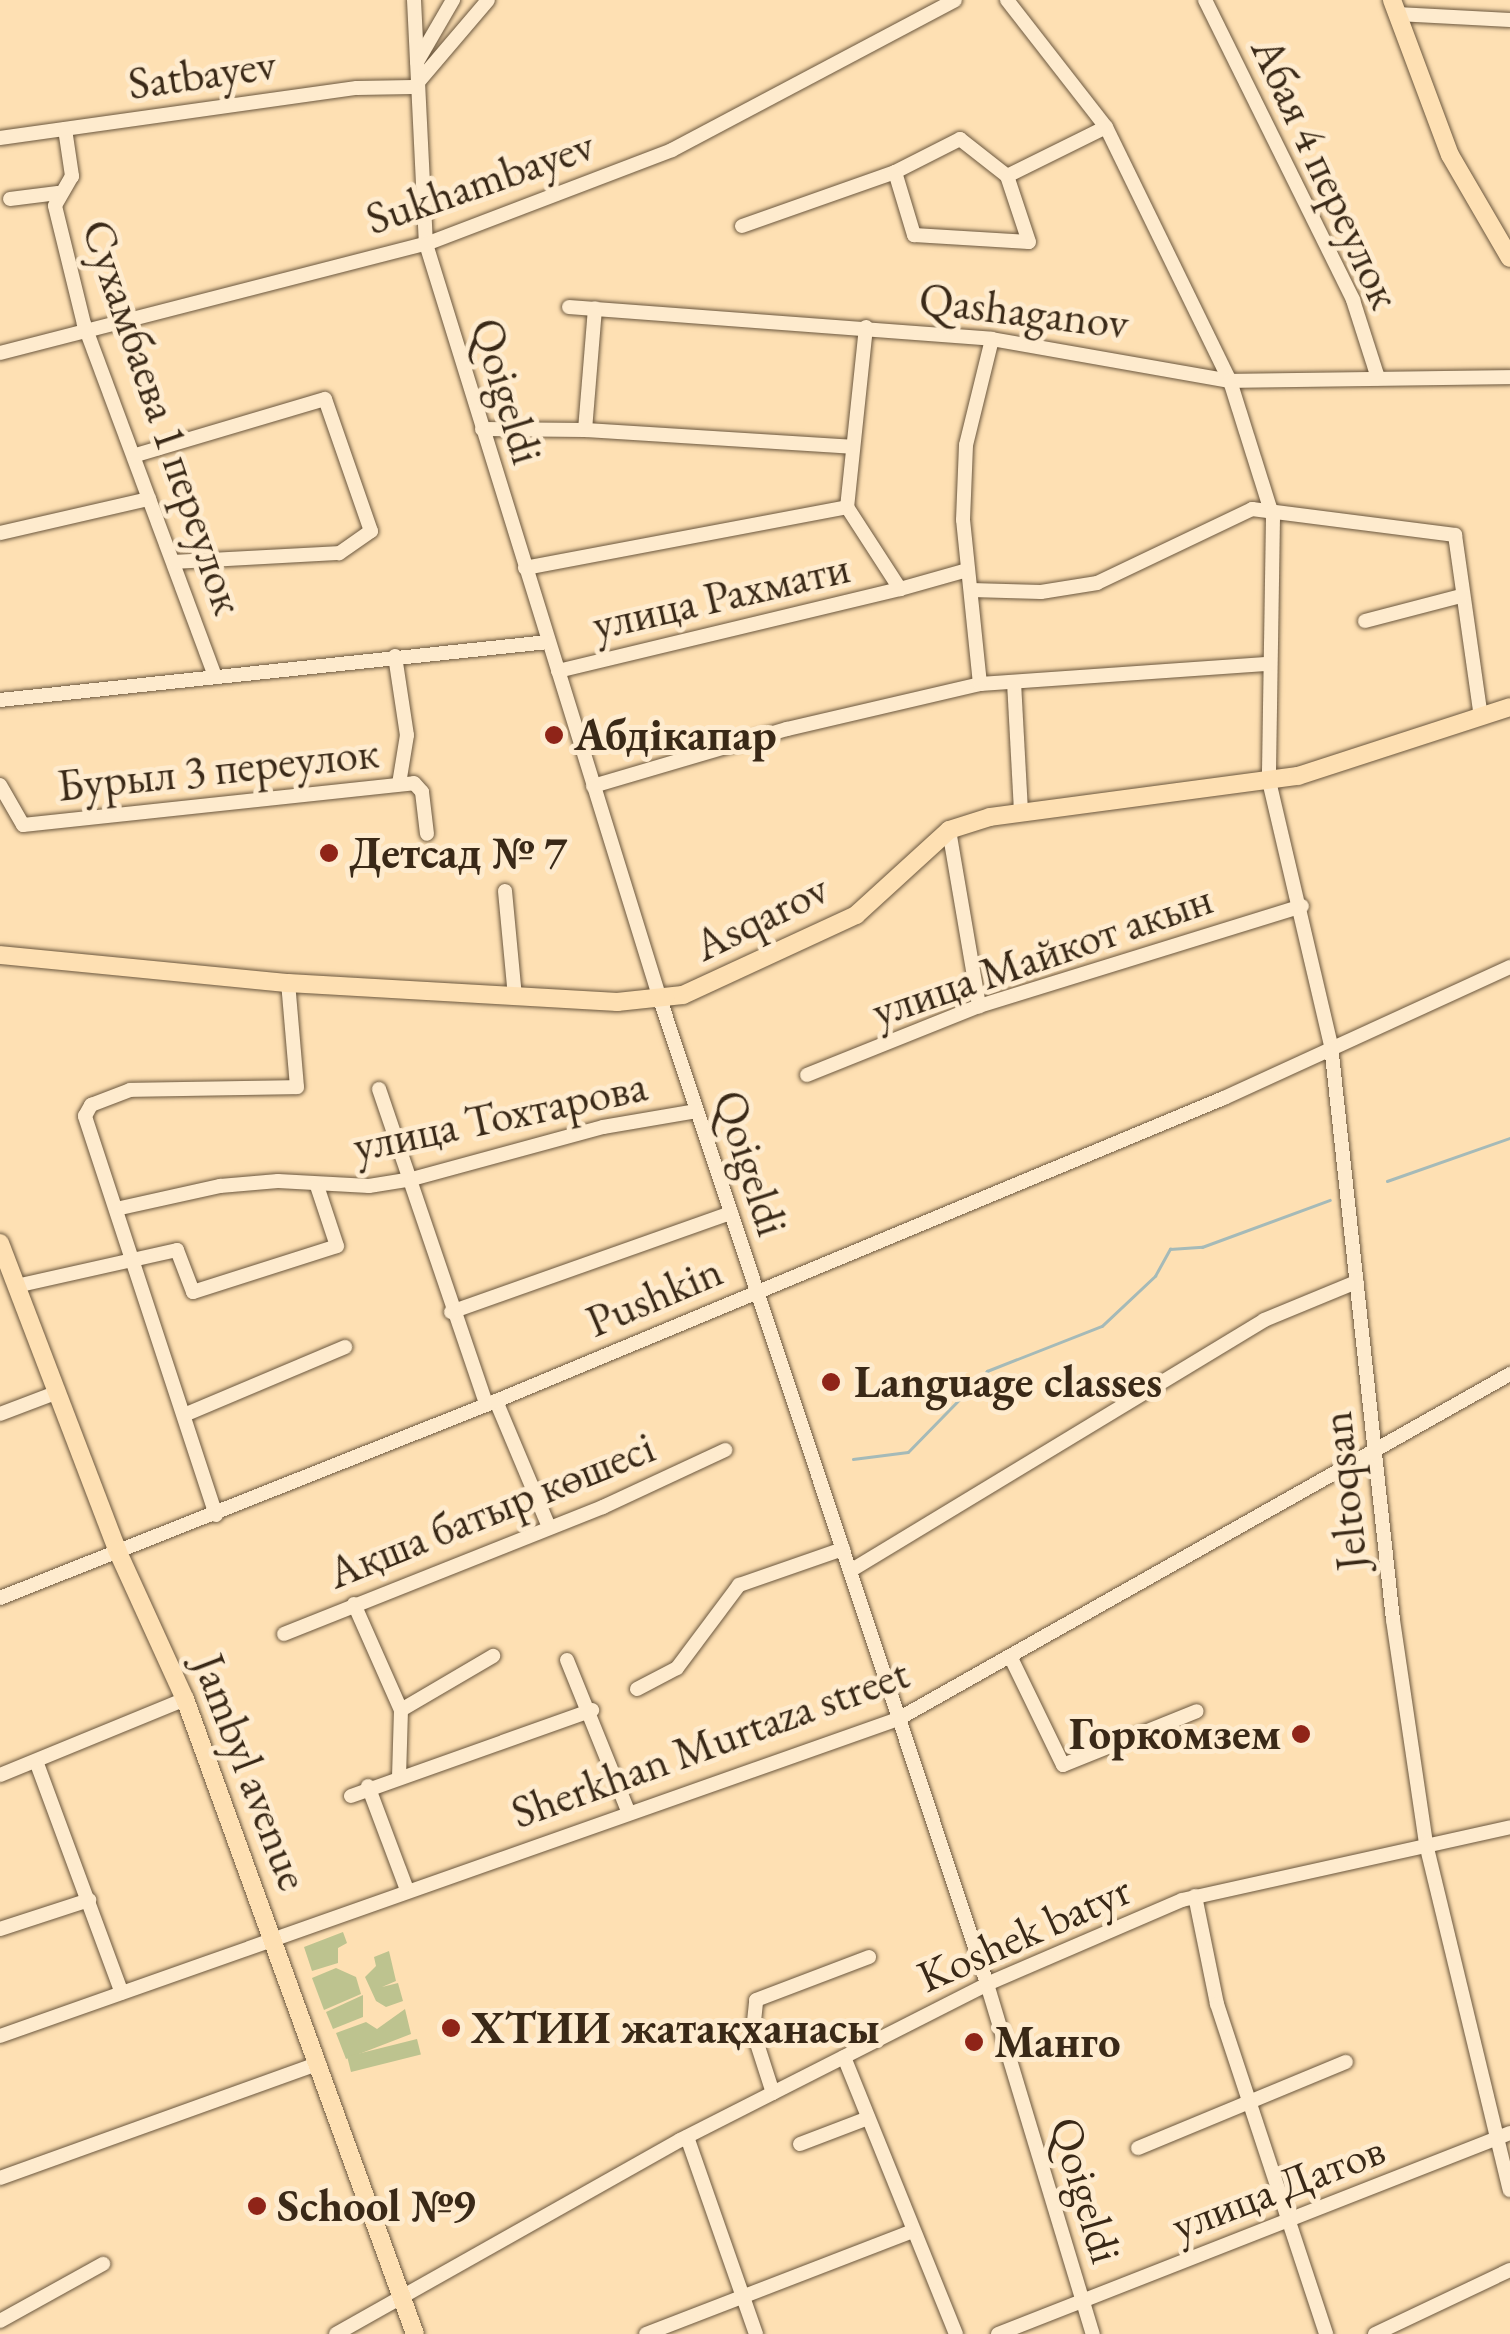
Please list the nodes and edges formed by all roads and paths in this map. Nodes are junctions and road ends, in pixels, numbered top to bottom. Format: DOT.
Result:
graph roads {
  1 [pos="414,0"];
  2 [pos="453,0"];
  3 [pos="488,0"];
  4 [pos="954,0"];
  5 [pos="1007,0"];
  6 [pos="1205,0"];
  7 [pos="1395,7"];
  8 [pos="1510,20"];
  9 [pos="416,62"];
  10 [pos="414,87"];
  11 [pos="1106,126"];
  12 [pos="65,128"];
  13 [pos="0,138"];
  14 [pos="895,172"];
  15 [pos="1007,176"];
  16 [pos="58,193"];
  17 [pos="10,199"];
  18 [pos="742,226"];
  19 [pos="426,244"];
  20 [pos="1510,258"];
  21 [pos="569,307"];
  22 [pos="595,308"];
  23 [pos="866,328"];
  24 [pos="89,335"];
  25 [pos="992,338"];
  26 [pos="0,353"];
  27 [pos="1510,377"];
  28 [pos="1378,378"];
  29 [pos="1230,381"];
  30 [pos="482,429"];
  31 [pos="585,430"];
  32 [pos="852,446"];
  33 [pos="136,455"];
  34 [pos="148,498"];
  35 [pos="847,507"];
  36 [pos="1273,517"];
  37 [pos="0,533"];
  38 [pos="175,562"];
  39 [pos="525,568"];
  40 [pos="967,570"];
  41 [pos="900,589"];
  42 [pos="971,590"];
  43 [pos="1462,596"];
  44 [pos="1366,622"];
  45 [pos="548,642"];
  46 [pos="395,656"];
  47 [pos="1270,664"];
  48 [pos="558,671"];
  49 [pos="214,674"];
  50 [pos="1014,682"];
  51 [pos="980,684"];
  52 [pos="0,700"];
  53 [pos="1510,707"];
  54 [pos="1481,718"];
  55 [pos="1268,781"];
  56 [pos="399,784"];
  57 [pos="0,785"];
  58 [pos="593,786"];
  59 [pos="1022,812"];
  60 [pos="948,830"];
  61 [pos="427,834"];
  62 [pos="504,891"];
  63 [pos="1302,906"];
  64 [pos="0,955"];
  65 [pos="1510,966"];
  66 [pos="288,982"];
  67 [pos="515,996"];
  68 [pos="660,998"];
  69 [pos="979,1006"];
  70 [pos="1331,1045"];
  71 [pos="806,1075"];
  72 [pos="379,1088"];
  73 [pos="697,1110"];
  74 [pos="412,1179"];
  75 [pos="317,1186"];
  76 [pos="116,1209"];
  77 [pos="731,1213"];
  78 [pos="0,1242"];
  79 [pos="130,1257"];
  80 [pos="1356,1282"];
  81 [pos="16,1286"];
  82 [pos="757,1291"];
  83 [pos="452,1312"];
  84 [pos="346,1347"];
  85 [pos="1510,1374"];
  86 [pos="58,1392"];
  87 [pos="491,1401"];
  88 [pos="0,1414"];
  89 [pos="184,1415"];
  90 [pos="1374,1448"];
  91 [pos="725,1450"];
  92 [pos="216,1515"];
  93 [pos="549,1527"];
  94 [pos="842,1548"];
  95 [pos="118,1550"];
  96 [pos="850,1571"];
  97 [pos="0,1598"];
  98 [pos="354,1604"];
  99 [pos="284,1634"];
  100 [pos="493,1656"];
  101 [pos="1010,1658"];
  102 [pos="567,1660"];
  103 [pos="637,1689"];
  104 [pos="185,1699"];
  105 [pos="401,1710"];
  106 [pos="592,1710"];
  107 [pos="1197,1711"];
  108 [pos="898,1719"];
  109 [pos="36,1761"];
  110 [pos="0,1775"];
  111 [pos="399,1777"];
  112 [pos="368,1786"];
  113 [pos="351,1796"];
  114 [pos="628,1811"];
  115 [pos="1510,1827"];
  116 [pos="1426,1844"];
  117 [pos="408,1890"];
  118 [pos="1195,1896"];
  119 [pos="89,1900"];
  120 [pos="0,1929"];
  121 [pos="276,1940"];
  122 [pos="870,1957"];
  123 [pos="986,1984"];
  124 [pos="122,1993"];
  125 [pos="0,2036"];
  126 [pos="844,2057"];
  127 [pos="1346,2062"];
  128 [pos="319,2063"];
  129 [pos="772,2093"];
  130 [pos="1248,2102"];
  131 [pos="868,2118"];
  132 [pos="1504,2136"];
  133 [pos="686,2137"];
  134 [pos="800,2144"];
  135 [pos="1138,2148"];
  136 [pos="0,2178"];
  137 [pos="1510,2190"];
  138 [pos="1289,2222"];
  139 [pos="914,2231"];
  140 [pos="103,2264"];
  141 [pos="1510,2270"];
  142 [pos="744,2297"];
  143 [pos="402,2299"];
  144 [pos="1083,2299"];
  145 [pos="0,2321"];
  146 [pos="336,2334"];
  147 [pos="416,2334"];
  148 [pos="646,2334"];
  149 [pos="756,2334"];
  150 [pos="956,2334"];
  151 [pos="998,2334"];
  152 [pos="1094,2334"];
  153 [pos="1326,2334"];
  154 [pos="1376,2334"];
  1 -- 9 [label="street, Qoigeldi"];
  2 -- 9 [label="street"];
  3 -- 10 [label="street"];
  4 -- 19 [label="street, Sukhambayev"];
  5 -- 11 [label="street, Jeltoqsan"];
  6 -- 28 [label="street, Абая 4 переулок"];
  7 -- 8 [label="street"];
  7 -- 20 [label="main road"];
  9 -- 10 [label="street, Qoigeldi"];
  10 -- 12 [label="street, Satbayev"];
  10 -- 19 [label="street, Qoigeldi"];
  11 -- 15 [label="street"];
  11 -- 29 [label="street, Jeltoqsan"];
  12 -- 13 [label="street, Satbayev"];
  12 -- 16 [label="street, Сухамбаева 1 переулок"];
  14 -- 15 [label="street"];
  14 -- 15 [label="street"];
  14 -- 18 [label="street"];
  16 -- 17 [label="street"];
  16 -- 24 [label="street, Сухамбаева 1 переулок"];
  19 -- 24 [label="street, Sukhambayev"];
  19 -- 30 [label="street, Qoigeldi"];
  21 -- 22 [label="street, Qashaganov"];
  22 -- 23 [label="street, Qashaganov"];
  22 -- 31 [label="street"];
  23 -- 25 [label="street, Qashaganov"];
  23 -- 32 [label="street"];
  24 -- 26 [label="street, Sukhambayev"];
  24 -- 33 [label="street, Сухамбаева 1 переулок"];
  25 -- 29 [label="street, Qashaganov"];
  25 -- 40 [label="street"];
  27 -- 28 [label="street, Qashaganov"];
  28 -- 29 [label="street, Qashaganov"];
  29 -- 36 [label="street, Jeltoqsan"];
  30 -- 31 [label="street"];
  30 -- 39 [label="street, Qoigeldi"];
  31 -- 32 [label="street"];
  32 -- 35 [label="street"];
  33 -- 34 [label="street, Сухамбаева 1 переулок"];
  33 -- 38 [label="street"];
  34 -- 37 [label="street"];
  34 -- 38 [label="street, Сухамбаева 1 переулок"];
  35 -- 39 [label="street"];
  35 -- 41 [label="street"];
  36 -- 42 [label="street"];
  36 -- 43 [label="street"];
  36 -- 47 [label="street, Jeltoqsan"];
  38 -- 49 [label="street, Сухамбаева 1 переулок"];
  39 -- 45 [label="street, Qoigeldi"];
  40 -- 41 [label="street, улица Рахмати"];
  40 -- 42 [label="street"];
  41 -- 48 [label="street, улица Рахмати"];
  42 -- 51 [label="street"];
  43 -- 44 [label="street"];
  43 -- 54 [label="street"];
  45 -- 46 [label="street, улица Рахмати"];
  45 -- 48 [label="street, Qoigeldi"];
  46 -- 49 [label="street, улица Рахмати"];
  46 -- 56 [label="street"];
  47 -- 50 [label="street"];
  47 -- 55 [label="street, Jeltoqsan"];
  48 -- 58 [label="street, Qoigeldi"];
  49 -- 52 [label="street, улица Рахмати"];
  50 -- 51 [label="street"];
  50 -- 59 [label="street"];
  51 -- 58 [label="street"];
  53 -- 54 [label="main road, Asqarov"];
  54 -- 55 [label="main road, Asqarov"];
  55 -- 59 [label="main road, Asqarov"];
  55 -- 63 [label="street, Jeltoqsan"];
  56 -- 57 [label="street, Бурыл 3 переулок"];
  56 -- 61 [label="street, Бурыл 3 переулок"];
  58 -- 68 [label="street, Qoigeldi"];
  59 -- 60 [label="main road, Asqarov"];
  60 -- 68 [label="main road, Asqarov"];
  60 -- 69 [label="street"];
  62 -- 67 [label="street"];
  63 -- 69 [label="street, улица Майкот акын"];
  63 -- 70 [label="street, Jeltoqsan"];
  64 -- 66 [label="main road, Asqarov"];
  65 -- 70 [label="street, Pushkin"];
  66 -- 67 [label="main road, Asqarov"];
  66 -- 76 [label="street"];
  67 -- 68 [label="main road, Asqarov"];
  68 -- 73 [label="street, Qoigeldi"];
  69 -- 71 [label="street, улица Майкот акын"];
  70 -- 80 [label="street, Jeltoqsan"];
  70 -- 82 [label="street, Pushkin"];
  72 -- 74 [label="street"];
  73 -- 74 [label="street, улица Тохтарова"];
  73 -- 77 [label="street, Qoigeldi"];
  74 -- 75 [label="street, улица Тохтарова"];
  74 -- 83 [label="street"];
  75 -- 76 [label="street, улица Тохтарова"];
  75 -- 79 [label="street, улица Тохтарова"];
  76 -- 79 [label="street"];
  77 -- 82 [label="street, Qoigeldi"];
  77 -- 83 [label="street"];
  78 -- 81 [label="main road, Jambyl avenue"];
  79 -- 81 [label="street, улица Тохтарова"];
  79 -- 89 [label="street"];
  80 -- 90 [label="street, Jeltoqsan"];
  80 -- 96 [label="street"];
  81 -- 86 [label="main road, Jambyl avenue"];
  82 -- 87 [label="street, Pushkin"];
  82 -- 94 [label="street, Qoigeldi"];
  83 -- 87 [label="street"];
  84 -- 89 [label="street"];
  85 -- 90 [label="street, Sherkhan Murtaza street"];
  86 -- 88 [label="street"];
  86 -- 95 [label="main road, Jambyl avenue"];
  87 -- 92 [label="street, Pushkin"];
  87 -- 93 [label="street"];
  89 -- 92 [label="street"];
  90 -- 101 [label="street, Sherkhan Murtaza street"];
  90 -- 116 [label="street, Jeltoqsan"];
  91 -- 93 [label="street, Ақша батыр көшесі"];
  92 -- 95 [label="street, Pushkin"];
  93 -- 98 [label="street, Ақша батыр көшесі"];
  94 -- 96 [label="street, Qoigeldi"];
  94 -- 103 [label="street"];
  95 -- 97 [label="street, Pushkin"];
  95 -- 104 [label="main road, Jambyl avenue"];
  96 -- 108 [label="street, Qoigeldi"];
  98 -- 99 [label="street, Ақша батыр көшесі"];
  98 -- 105 [label="street"];
  100 -- 105 [label="street"];
  101 -- 107 [label="street"];
  101 -- 108 [label="street, Sherkhan Murtaza street"];
  102 -- 106 [label="street"];
  104 -- 109 [label="street"];
  104 -- 121 [label="main road, Jambyl avenue"];
  105 -- 111 [label="street"];
  106 -- 111 [label="street"];
  106 -- 114 [label="street"];
  108 -- 114 [label="street, Sherkhan Murtaza street"];
  108 -- 123 [label="street, Qoigeldi"];
  109 -- 110 [label="street"];
  109 -- 119 [label="street"];
  111 -- 112 [label="street"];
  112 -- 113 [label="street"];
  112 -- 117 [label="street"];
  114 -- 117 [label="street, Sherkhan Murtaza street"];
  115 -- 116 [label="street, Koshek batyr"];
  116 -- 118 [label="street, Koshek batyr"];
  116 -- 132 [label="street, Jeltoqsan"];
  117 -- 121 [label="street, Sherkhan Murtaza street"];
  118 -- 123 [label="street, Koshek batyr"];
  118 -- 130 [label="street"];
  119 -- 120 [label="street"];
  119 -- 124 [label="street"];
  121 -- 124 [label="street, Sherkhan Murtaza street"];
  121 -- 128 [label="main road, Jambyl avenue"];
  122 -- 129 [label="street"];
  123 -- 126 [label="street, Koshek batyr"];
  123 -- 144 [label="street, Qoigeldi"];
  124 -- 125 [label="street, Sherkhan Murtaza street"];
  126 -- 129 [label="street, Koshek batyr"];
  126 -- 131 [label="street"];
  127 -- 130 [label="street"];
  128 -- 136 [label="street"];
  128 -- 143 [label="main road, Jambyl avenue"];
  129 -- 133 [label="street, Koshek batyr"];
  130 -- 135 [label="street"];
  130 -- 138 [label="street"];
  131 -- 134 [label="street"];
  131 -- 139 [label="street"];
  132 -- 137 [label="street, Jeltoqsan"];
  132 -- 138 [label="street, улица Датов"];
  133 -- 142 [label="street"];
  133 -- 143 [label="street, Koshek batyr"];
  138 -- 144 [label="street, улица Датов"];
  138 -- 153 [label="street"];
  139 -- 142 [label="street"];
  139 -- 150 [label="street"];
  140 -- 145 [label="street"];
  141 -- 154 [label="street"];
  142 -- 148 [label="street"];
  142 -- 149 [label="street"];
  143 -- 146 [label="street, Koshek batyr"];
  143 -- 147 [label="main road, Jambyl avenue"];
  144 -- 151 [label="street, улица Датов"];
  144 -- 152 [label="street, Qoigeldi"];
}
